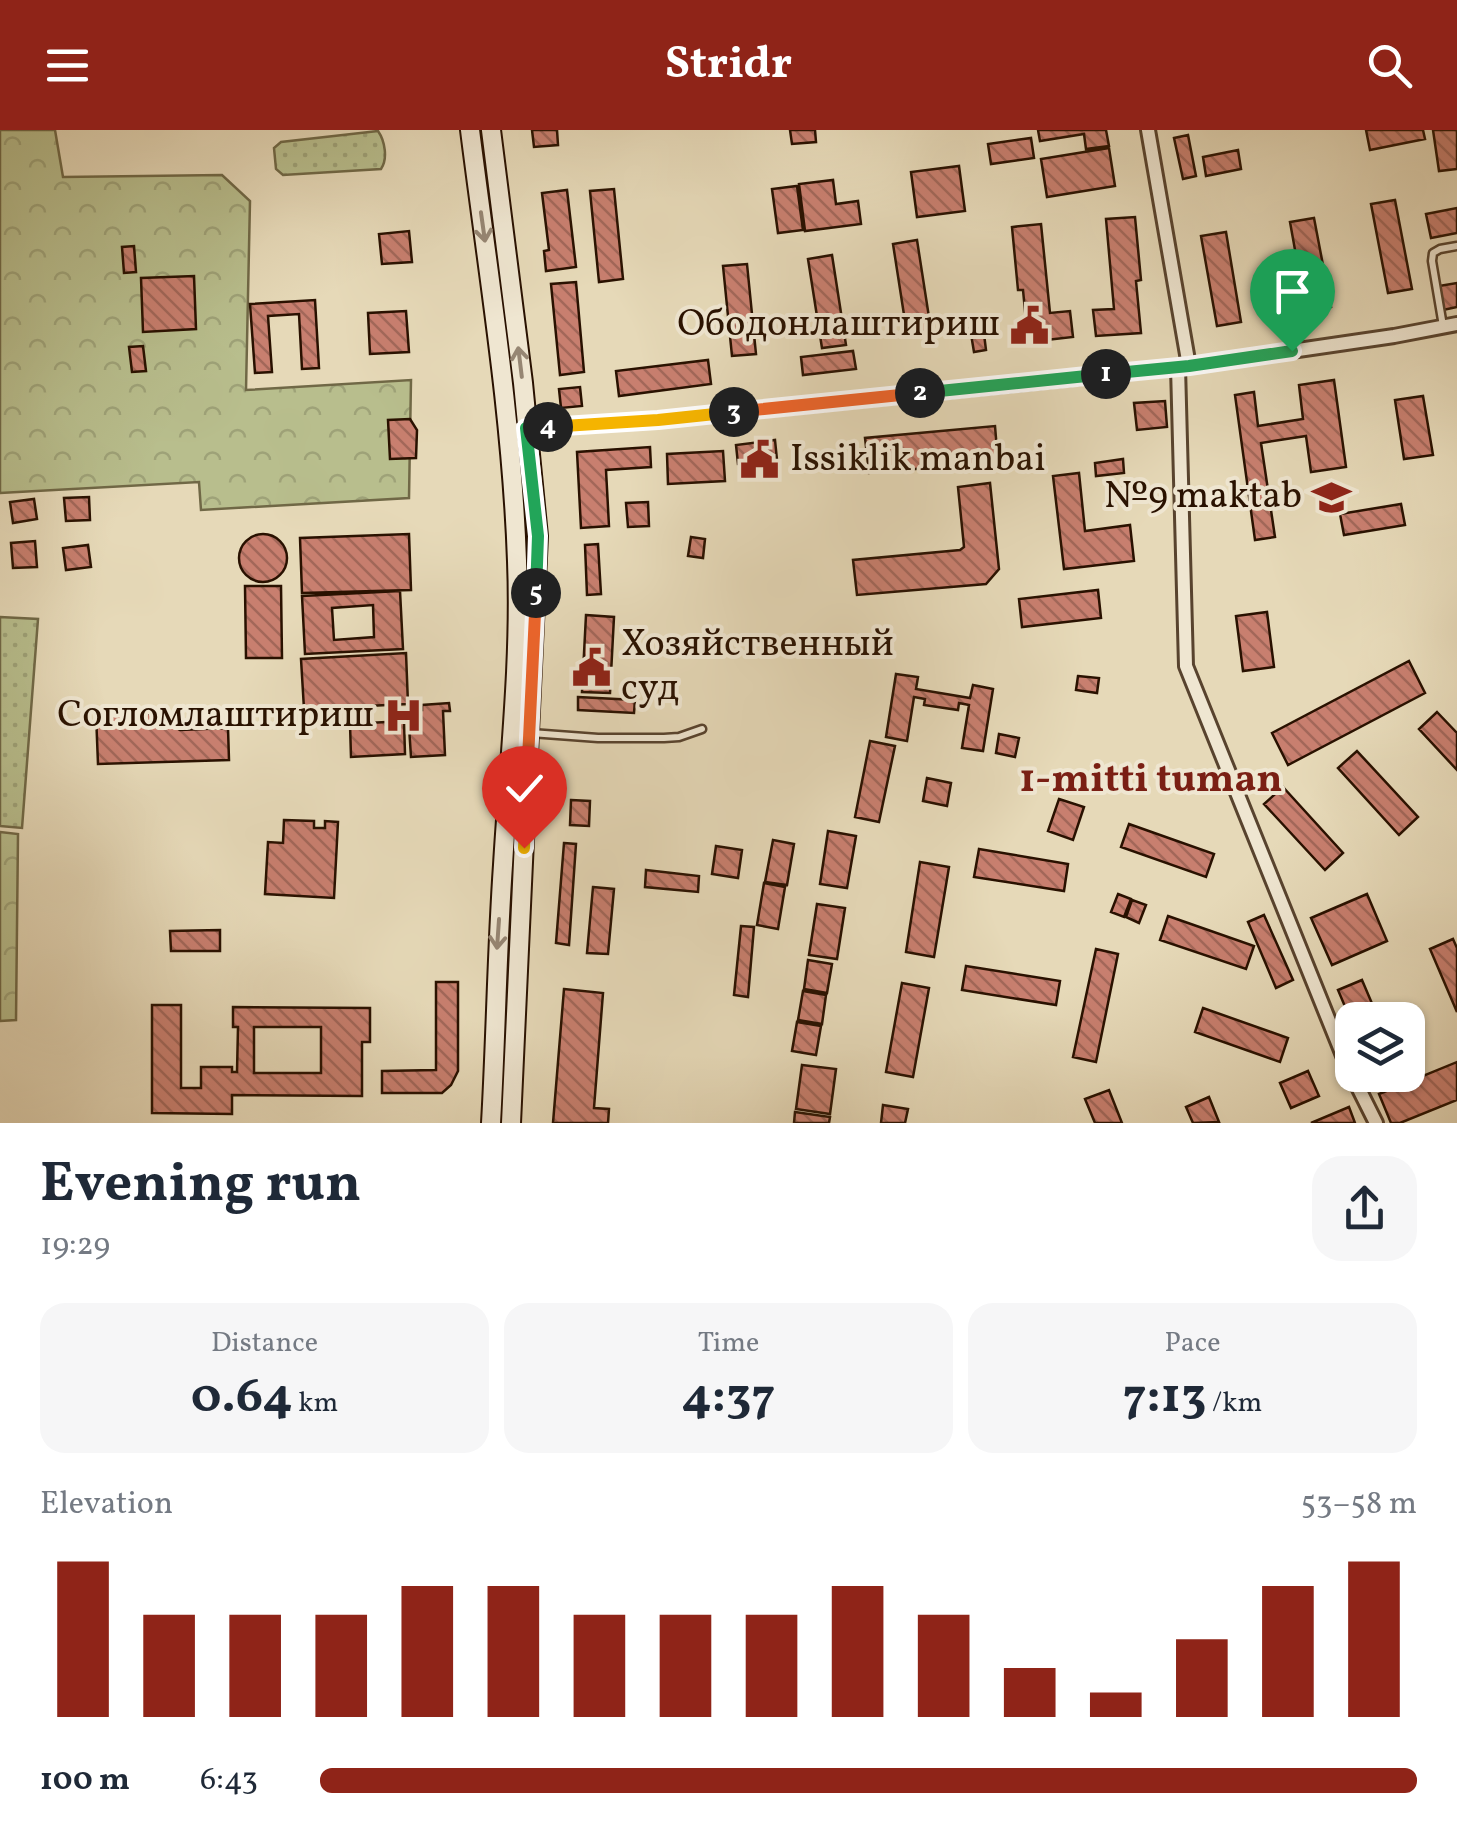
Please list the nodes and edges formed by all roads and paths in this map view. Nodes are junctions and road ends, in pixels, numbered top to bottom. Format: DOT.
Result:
graph roads {
  1 [pos="470,130"];
  2 [pos="491,130"];
  3 [pos="1148,130"];
  4 [pos="1457,246"];
  5 [pos="1450,325"];
  6 [pos="1183,366"];
  7 [pos="526,428"];
  8 [pos="507,430"];
  9 [pos="702,729"];
  10 [pos="530,733"];
  11 [pos="492,1123"];
  12 [pos="511,1123"];
  13 [pos="1376,1123"];
  1 -- 8 [label="main road, one-way"];
  7 -- 2 [label="main road, one-way"];
  3 -- 6 [label="street"];
  4 -- 5 [label="lane"];
  5 -- 6 [label="street"];
  6 -- 7 [label="street"];
  6 -- 13 [label="street"];
  7 -- 8 [label="street"];
  7 -- 10 [label="main road"];
  8 -- 11 [label="main road, one-way"];
  9 -- 10 [label="lane"];
  10 -- 12 [label="main road"];
}
